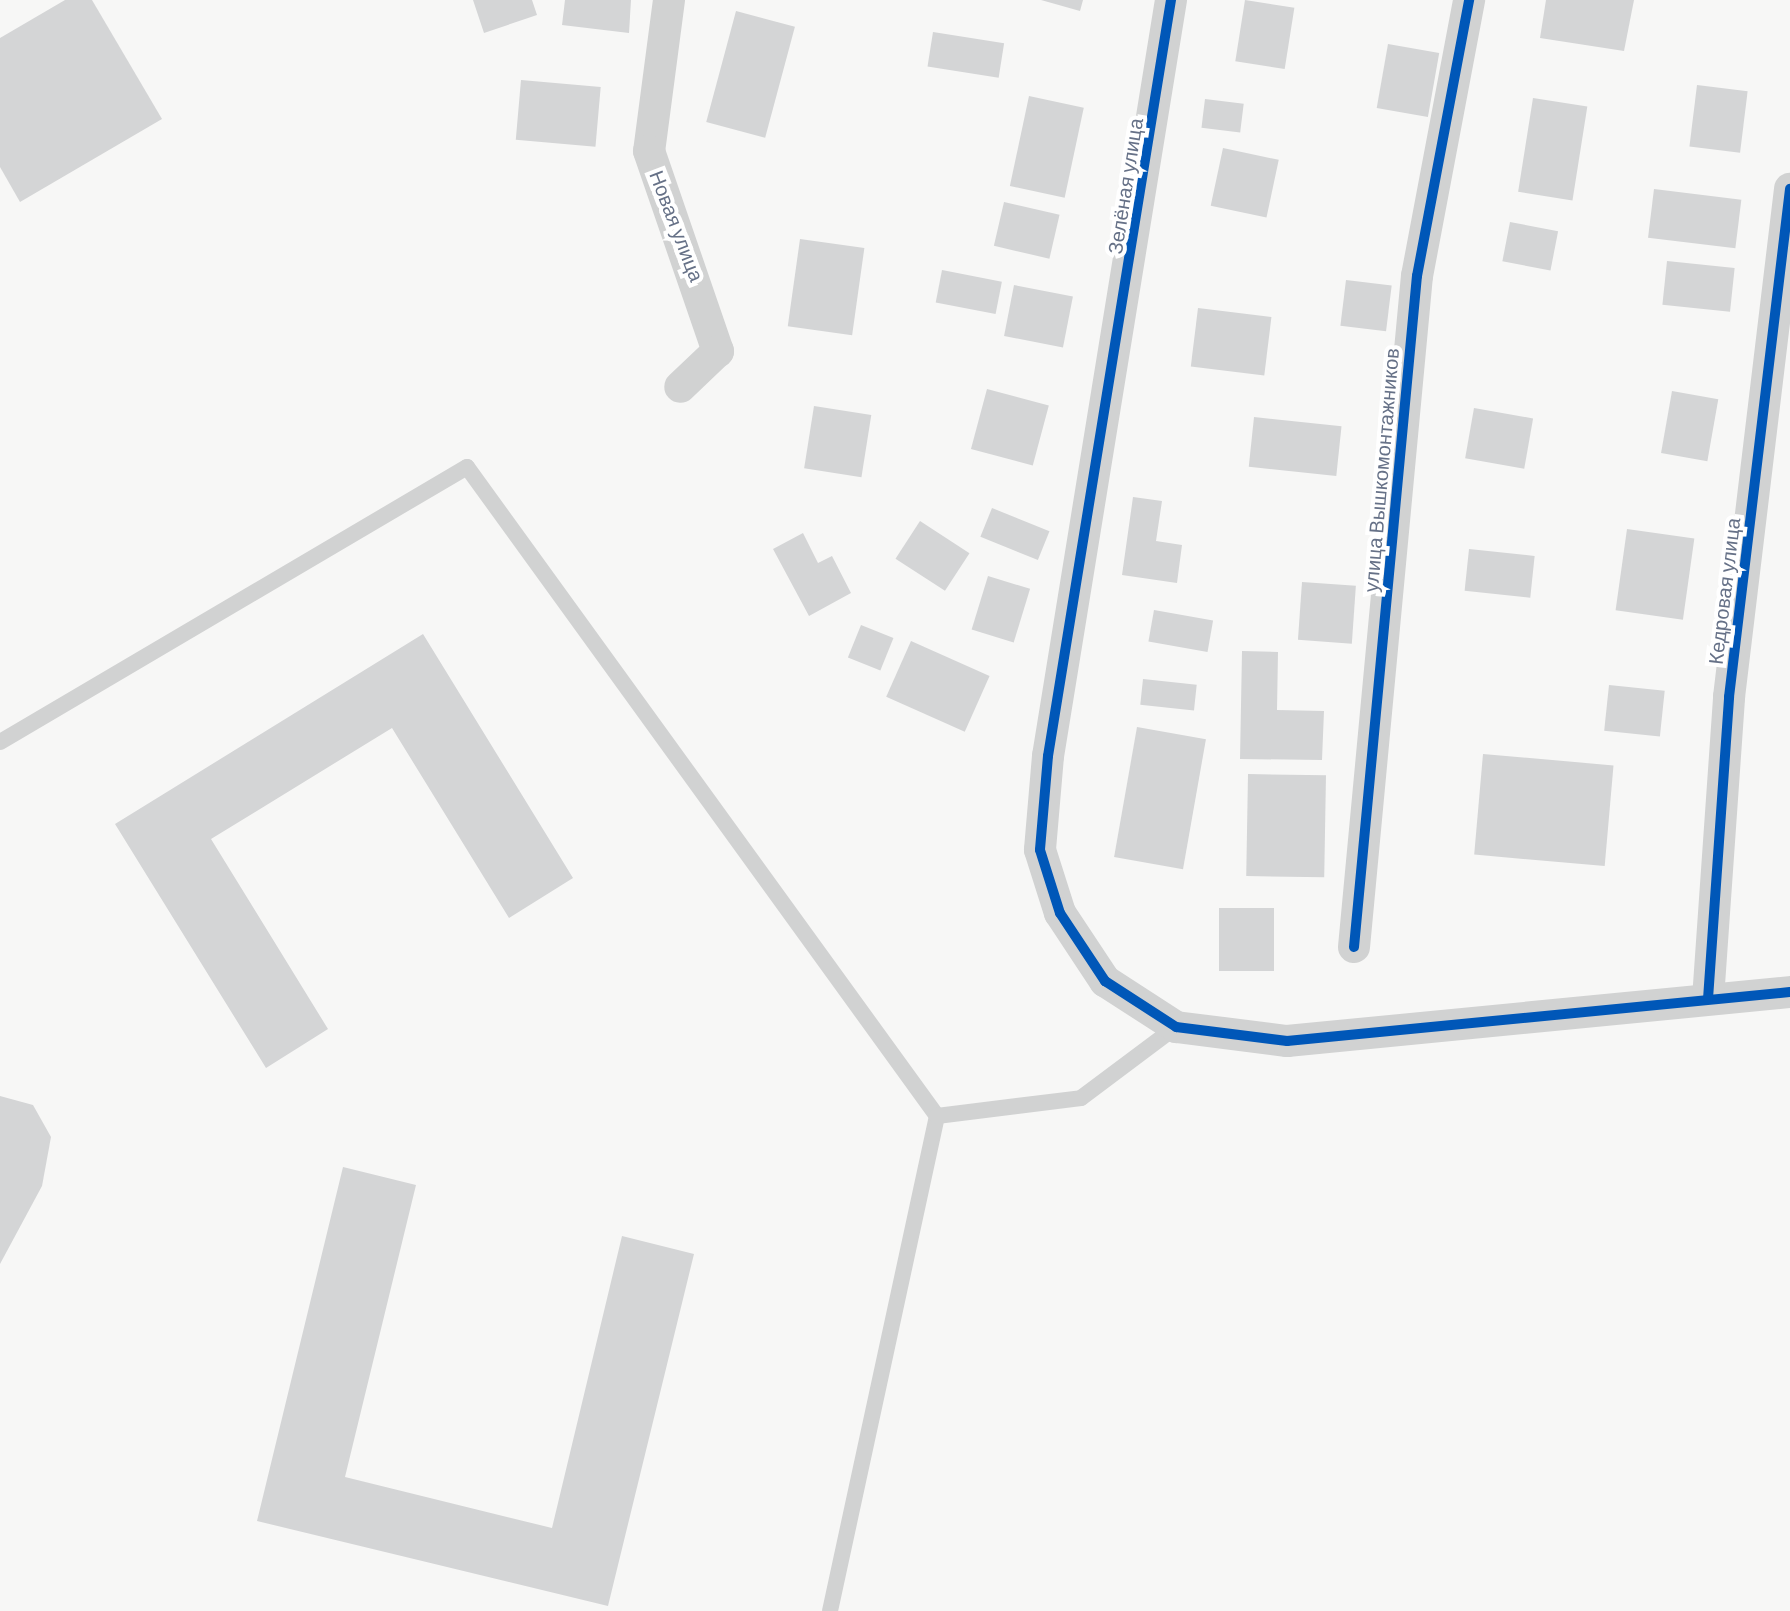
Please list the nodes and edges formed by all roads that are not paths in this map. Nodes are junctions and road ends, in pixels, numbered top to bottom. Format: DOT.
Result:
graph roads {
  1 [pos="669,0"];
  2 [pos="1171,0"];
  3 [pos="1469,0"];
  4 [pos="1790,189"];
  5 [pos="680,387"];
  6 [pos="0,742"];
  7 [pos="1354,947"];
  8 [pos="1790,992"];
  9 [pos="1708,999"];
  10 [pos="1176,1027"];
  11 [pos="937,1116"];
  12 [pos="830,1611"];
  1 -- 5 [label="street, Новая улица"];
  2 -- 10 [label="street, Зелёная улица"];
  3 -- 7 [label="street, улица Вышкомонтажников"];
  4 -- 9 [label="street, Кедровая улица"];
  6 -- 11 [label="lane"];
  8 -- 9 [label="street"];
  9 -- 10 [label="street"];
  10 -- 11 [label="lane"];
  11 -- 12 [label="lane"];
}
